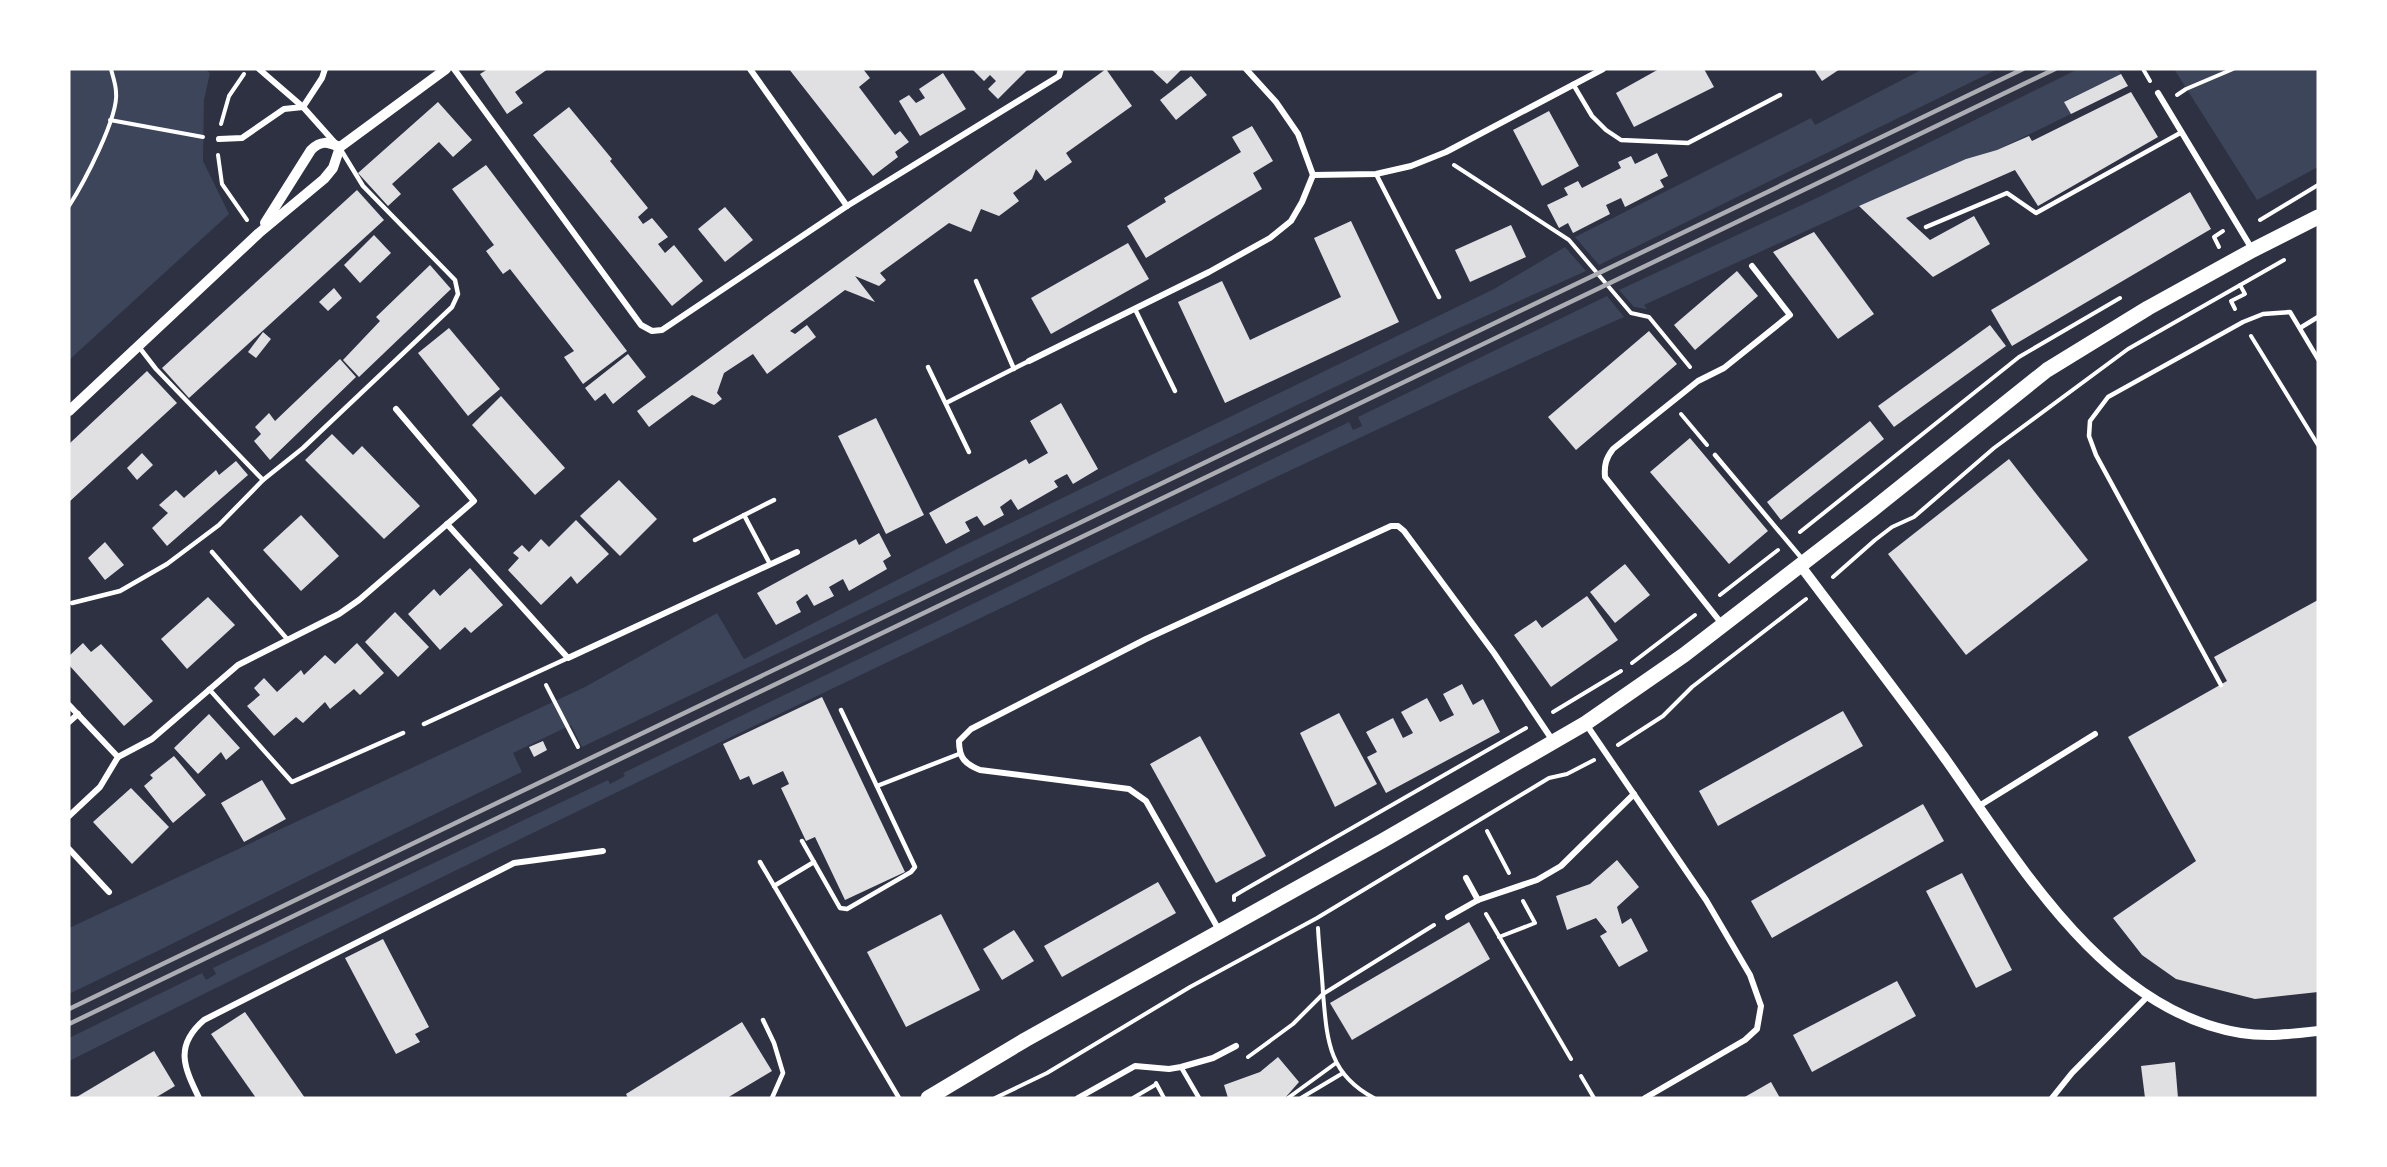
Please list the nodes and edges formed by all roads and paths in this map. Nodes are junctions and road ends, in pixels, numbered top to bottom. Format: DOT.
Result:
graph roads {
  1 [pos="111,69"];
  2 [pos="259,69"];
  3 [pos="325,69"];
  4 [pos="446,69"];
  5 [pos="454,69"];
  6 [pos="750,69"];
  7 [pos="1061,69"];
  8 [pos="1246,69"];
  9 [pos="1603,69"];
  10 [pos="2234,69"];
  11 [pos="1574,84"];
  12 [pos="2158,93"];
  13 [pos="1780,95"];
  14 [pos="2165,104"];
  15 [pos="303,107"];
  16 [pos="110,120"];
  17 [pos="2182,132"];
  18 [pos="219,140"];
  19 [pos="340,147"];
  20 [pos="1446,152"];
  21 [pos="1376,174"];
  22 [pos="1313,175"];
  23 [pos="69,206"];
  24 [pos="847,206"];
  25 [pos="2318,218"];
  26 [pos="1926,227"];
  27 [pos="259,233"];
  28 [pos="2253,250"];
  29 [pos="1752,266"];
  30 [pos="976,280"];
  31 [pos="1439,297"];
  32 [pos="2231,302"];
  33 [pos="1134,309"];
  34 [pos="2318,317"];
  35 [pos="2300,328"];
  36 [pos="2247,330"];
  37 [pos="139,347"];
  38 [pos="2318,359"];
  39 [pos="1029,361"];
  40 [pos="928,367"];
  41 [pos="1014,369"];
  42 [pos="1698,381"];
  43 [pos="1175,391"];
  44 [pos="946,403"];
  45 [pos="1671,403"];
  46 [pos="396,409"];
  47 [pos="69,411"];
  48 [pos="2318,445"];
  49 [pos="969,452"];
  50 [pos="1715,455"];
  51 [pos="1870,478"];
  52 [pos="263,480"];
  53 [pos="774,500"];
  54 [pos="744,515"];
  55 [pos="447,524"];
  56 [pos="1794,537"];
  57 [pos="695,540"];
  58 [pos="1783,546"];
  59 [pos="212,552"];
  60 [pos="797,552"];
  61 [pos="1802,563"];
  62 [pos="770,564"];
  63 [pos="1834,576"];
  64 [pos="1727,589"];
  65 [pos="1806,599"];
  66 [pos="72,603"];
  67 [pos="1689,620"];
  68 [pos="1722,624"];
  69 [pos="288,640"];
  70 [pos="568,658"];
  71 [pos="540,671"];
  72 [pos="2221,685"];
  73 [pos="210,689"];
  74 [pos="69,705"];
  75 [pos="841,710"];
  76 [pos="1556,711"];
  77 [pos="78,714"];
  78 [pos="69,722"];
  79 [pos="1586,723"];
  80 [pos="424,724"];
  81 [pos="1527,727"];
  82 [pos="403,733"];
  83 [pos="2095,734"];
  84 [pos="1553,741"];
  85 [pos="1618,745"];
  86 [pos="578,747"];
  87 [pos="959,754"];
  88 [pos="118,757"];
  89 [pos="1595,760"];
  90 [pos="877,786"];
  91 [pos="1634,794"];
  92 [pos="1979,806"];
  93 [pos="69,816"];
  94 [pos="1486,831"];
  95 [pos="802,841"];
  96 [pos="69,849"];
  97 [pos="603,851"];
  98 [pos="760,862"];
  99 [pos="814,862"];
  100 [pos="1466,878"];
  101 [pos="774,886"];
  102 [pos="1517,888"];
  103 [pos="1244,890"];
  104 [pos="109,892"];
  105 [pos="1478,900"];
  106 [pos="1448,917"];
  107 [pos="1318,928"];
  108 [pos="1220,932"];
  109 [pos="1499,936"];
  110 [pos="1323,994"];
  111 [pos="2148,996"];
  112 [pos="763,1020"];
  113 [pos="2318,1031"];
  114 [pos="1236,1046"];
  115 [pos="1571,1059"];
  116 [pos="1241,1061"];
  117 [pos="1336,1063"];
  118 [pos="1181,1067"];
  119 [pos="1343,1073"];
  120 [pos="1581,1076"];
  121 [pos="1187,1077"];
  122 [pos="199,1098"];
  123 [pos="772,1098"];
  124 [pos="899,1098"];
  125 [pos="928,1098"];
  126 [pos="995,1098"];
  127 [pos="1078,1098"];
  128 [pos="1132,1098"];
  129 [pos="1198,1098"];
  130 [pos="1288,1098"];
  131 [pos="1301,1098"];
  132 [pos="1374,1098"];
  133 [pos="1594,1098"];
  134 [pos="1645,1098"];
  135 [pos="2052,1098"];
  1 -- 16 [label="path"];
  2 -- 15 [label="street"];
  3 -- 15 [label="street"];
  4 -- 19 [label="street"];
  5 -- 24 [label="street"];
  6 -- 24 [label="street"];
  7 -- 24 [label="street"];
  8 -- 22 [label="street"];
  9 -- 11 [label="street"];
  10 -- 14 [label="path"];
  11 -- 13 [label="lane"];
  11 -- 20 [label="street"];
  12 -- 14 [label="street"];
  14 -- 17 [label="street"];
  15 -- 18 [label="street"];
  15 -- 19 [label="street"];
  16 -- 18 [label="path"];
  16 -- 23 [label="path"];
  17 -- 26 [label="lane"];
  17 -- 28 [label="street"];
  19 -- 27 [label="street"];
  19 -- 27 [label="street"];
  19 -- 52 [label="lane"];
  20 -- 21 [label="street"];
  20 -- 42 [label="path"];
  21 -- 22 [label="street"];
  21 -- 31 [label="lane"];
  22 -- 33 [label="street"];
  25 -- 28 [label="main road"];
  27 -- 37 [label="street"];
  28 -- 61 [label="main road"];
  29 -- 42 [label="street"];
  30 -- 41 [label="lane"];
  32 -- 63 [label="path"];
  33 -- 39 [label="street"];
  33 -- 43 [label="lane"];
  34 -- 35 [label="lane"];
  35 -- 38 [label="lane"];
  35 -- 72 [label="lane"];
  36 -- 48 [label="path"];
  37 -- 47 [label="street"];
  37 -- 52 [label="lane"];
  39 -- 41 [label="lane"];
  40 -- 44 [label="lane"];
  41 -- 44 [label="lane"];
  42 -- 45 [label="street"];
  44 -- 49 [label="lane"];
  45 -- 50 [label="path"];
  45 -- 68 [label="street"];
  46 -- 55 [label="street"];
  50 -- 61 [label="lane"];
  51 -- 56 [label="path"];
  52 -- 66 [label="lane"];
  53 -- 54 [label="lane"];
  54 -- 57 [label="lane"];
  54 -- 62 [label="lane"];
  55 -- 69 [label="street"];
  55 -- 70 [label="street"];
  58 -- 64 [label="path"];
  59 -- 69 [label="lane"];
  60 -- 62 [label="street"];
  61 -- 68 [label="main road"];
  61 -- 92 [label="street"];
  62 -- 70 [label="street"];
  65 -- 85 [label="path"];
  67 -- 76 [label="path"];
  68 -- 79 [label="main road"];
  69 -- 73 [label="street"];
  70 -- 71 [label="lane"];
  71 -- 80 [label="lane"];
  71 -- 86 [label="path"];
  73 -- 82 [label="lane"];
  73 -- 88 [label="street"];
  74 -- 77 [label="street"];
  75 -- 90 [label="lane"];
  77 -- 78 [label="street"];
  77 -- 88 [label="street"];
  79 -- 84 [label="main road"];
  79 -- 91 [label="street"];
  81 -- 103 [label="path"];
  83 -- 92 [label="street"];
  84 -- 87 [label="street"];
  84 -- 108 [label="main road"];
  87 -- 90 [label="lane"];
  87 -- 108 [label="street"];
  88 -- 93 [label="street"];
  89 -- 126 [label="path"];
  90 -- 99 [label="lane"];
  91 -- 102 [label="street"];
  91 -- 134 [label="street"];
  92 -- 111 [label="street"];
  94 -- 102 [label="path"];
  95 -- 99 [label="lane"];
  96 -- 104 [label="street"];
  97 -- 122 [label="street"];
  98 -- 101 [label="lane"];
  99 -- 101 [label="lane"];
  100 -- 105 [label="street"];
  101 -- 124 [label="lane"];
  102 -- 105 [label="street"];
  102 -- 109 [label="path"];
  105 -- 106 [label="street"];
  105 -- 109 [label="path"];
  106 -- 110 [label="path"];
  107 -- 110 [label="path"];
  108 -- 125 [label="main road"];
  109 -- 115 [label="path"];
  110 -- 116 [label="path"];
  110 -- 117 [label="path"];
  111 -- 113 [label="street"];
  111 -- 135 [label="street"];
  112 -- 123 [label="lane"];
  114 -- 118 [label="street"];
  117 -- 119 [label="path"];
  117 -- 130 [label="path"];
  118 -- 121 [label="lane"];
  118 -- 127 [label="street"];
  119 -- 131 [label="path"];
  119 -- 132 [label="path"];
  120 -- 133 [label="path"];
  121 -- 128 [label="path"];
  121 -- 129 [label="lane"];
}
